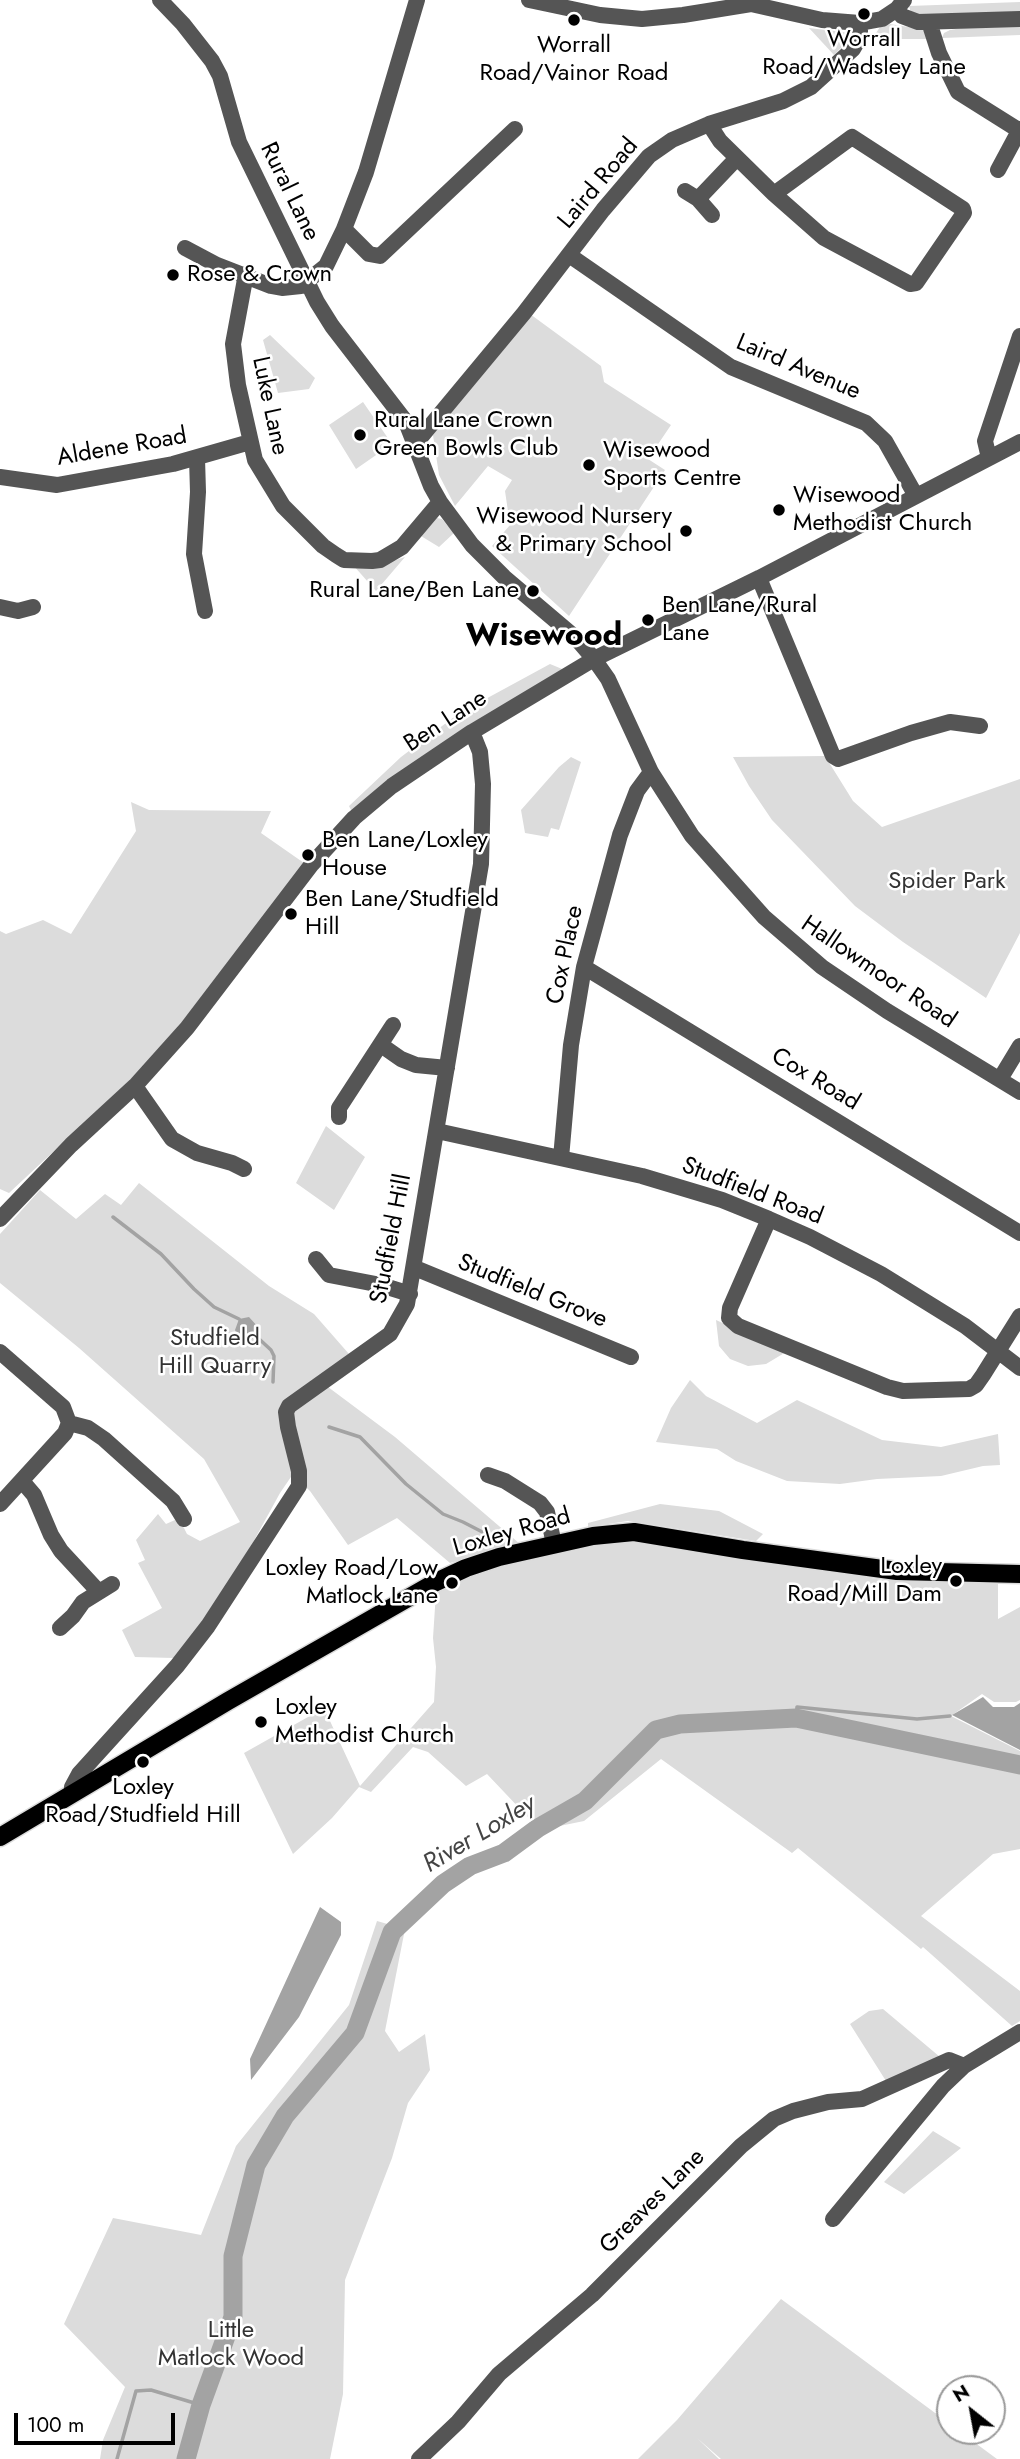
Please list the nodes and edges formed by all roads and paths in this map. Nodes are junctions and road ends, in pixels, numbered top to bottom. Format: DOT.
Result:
graph roads {
  1 [pos="160,0"];
  2 [pos="418,0"];
  3 [pos="530,0"];
  4 [pos="900,4"];
  5 [pos="1020,19"];
  6 [pos="929,22"];
  7 [pos="860,23"];
  8 [pos="709,124"];
  9 [pos="515,129"];
  10 [pos="1020,130"];
  11 [pos="737,158"];
  12 [pos="998,170"];
  13 [pos="774,194"];
  14 [pos="712,215"];
  15 [pos="344,229"];
  16 [pos="185,248"];
  17 [pos="569,255"];
  18 [pos="246,274"];
  19 [pos="308,282"];
  20 [pos="1020,336"];
  21 [pos="250,442"];
  22 [pos="1020,442"];
  23 [pos="416,443"];
  24 [pos="197,458"];
  25 [pos="989,458"];
  26 [pos="0,477"];
  27 [pos="916,496"];
  28 [pos="440,502"];
  29 [pos="759,578"];
  30 [pos="0,607"];
  31 [pos="33,607"];
  32 [pos="205,611"];
  33 [pos="594,659"];
  34 [pos="980,726"];
  35 [pos="472,732"];
  36 [pos="652,772"];
  37 [pos="584,967"];
  38 [pos="393,1025"];
  39 [pos="381,1045"];
  40 [pos="1020,1046"];
  41 [pos="447,1068"];
  42 [pos="1000,1079"];
  43 [pos="135,1086"];
  44 [pos="1020,1093"];
  45 [pos="339,1116"];
  46 [pos="437,1131"];
  47 [pos="561,1158"];
  48 [pos="244,1170"];
  49 [pos="0,1219"];
  50 [pos="769,1219"];
  51 [pos="1020,1233"];
  52 [pos="316,1259"];
  53 [pos="415,1268"];
  54 [pos="410,1294"];
  55 [pos="1020,1317"];
  56 [pos="998,1350"];
  57 [pos="2,1357"];
  58 [pos="631,1357"];
  59 [pos="1020,1368"];
  60 [pos="69,1423"];
  61 [pos="488,1475"];
  62 [pos="22,1481"];
  63 [pos="0,1504"];
  64 [pos="176,1514"];
  65 [pos="554,1544"];
  66 [pos="1020,1574"];
  67 [pos="60,1628"];
  68 [pos="72,1794"];
  69 [pos="0,1838"];
  70 [pos="1020,2032"];
  71 [pos="964,2066"];
  72 [pos="833,2219"];
  73 [pos="419,2459"];
  1 -- 19 [label="street, Rural Lane"];
  2 -- 15 [label="street"];
  3 -- 7 [label="street"];
  4 -- 6 [label="street"];
  4 -- 7 [label="street"];
  5 -- 6 [label="street"];
  6 -- 10 [label="street"];
  7 -- 8 [label="street, Laird Road"];
  8 -- 11 [label="street"];
  8 -- 17 [label="street, Laird Road"];
  9 -- 15 [label="street"];
  10 -- 12 [label="street"];
  11 -- 13 [label="street"];
  11 -- 14 [label="street"];
  13 -- 13 [label="street"];
  15 -- 19 [label="street"];
  16 -- 18 [label="street"];
  17 -- 23 [label="street, Laird Road"];
  17 -- 27 [label="street, Laird Avenue"];
  18 -- 19 [label="street"];
  18 -- 21 [label="street, Luke Lane"];
  19 -- 23 [label="street, Rural Lane"];
  20 -- 25 [label="street"];
  21 -- 24 [label="street, Aldene Road"];
  21 -- 28 [label="street, Luke Lane"];
  22 -- 25 [label="street, Ben Lane"];
  23 -- 28 [label="street, Rural Lane"];
  24 -- 26 [label="street, Aldene Road"];
  24 -- 32 [label="street"];
  25 -- 27 [label="street, Ben Lane"];
  27 -- 29 [label="street, Ben Lane"];
  28 -- 33 [label="street, Rural Lane"];
  29 -- 33 [label="street, Ben Lane"];
  29 -- 34 [label="street"];
  30 -- 31 [label="street"];
  33 -- 35 [label="street, Ben Lane"];
  33 -- 36 [label="street, Hallowmoor Road"];
  35 -- 41 [label="street, Studfield Hill"];
  35 -- 43 [label="street, Ben Lane"];
  36 -- 37 [label="street, Cox Place"];
  36 -- 42 [label="street, Hallowmoor Road"];
  37 -- 47 [label="street, Cox Place"];
  37 -- 51 [label="street, Cox Road"];
  38 -- 39 [label="street"];
  39 -- 41 [label="street"];
  39 -- 45 [label="street"];
  40 -- 42 [label="street"];
  41 -- 46 [label="street, Studfield Hill"];
  42 -- 44 [label="street, Hallowmoor Road"];
  43 -- 48 [label="street"];
  43 -- 49 [label="street, Ben Lane"];
  46 -- 47 [label="street, Studfield Road"];
  46 -- 53 [label="street, Studfield Hill"];
  47 -- 50 [label="street, Studfield Road"];
  50 -- 56 [label="street, Studfield Road"];
  50 -- 56 [label="street"];
  52 -- 54 [label="street"];
  53 -- 54 [label="street, Studfield Hill"];
  53 -- 58 [label="street, Studfield Grove"];
  54 -- 68 [label="street, Studfield Hill"];
  55 -- 56 [label="street"];
  56 -- 59 [label="street, Studfield Road"];
  57 -- 60 [label="street"];
  60 -- 62 [label="street"];
  60 -- 64 [label="street"];
  61 -- 65 [label="street"];
  62 -- 63 [label="street"];
  62 -- 67 [label="street"];
  65 -- 66 [label="main road, Loxley Road"];
  65 -- 68 [label="main road, Loxley Road"];
  68 -- 69 [label="main road, Loxley Road"];
  70 -- 71 [label="street"];
  71 -- 72 [label="street"];
  71 -- 73 [label="street, Greaves Lane"];
}
